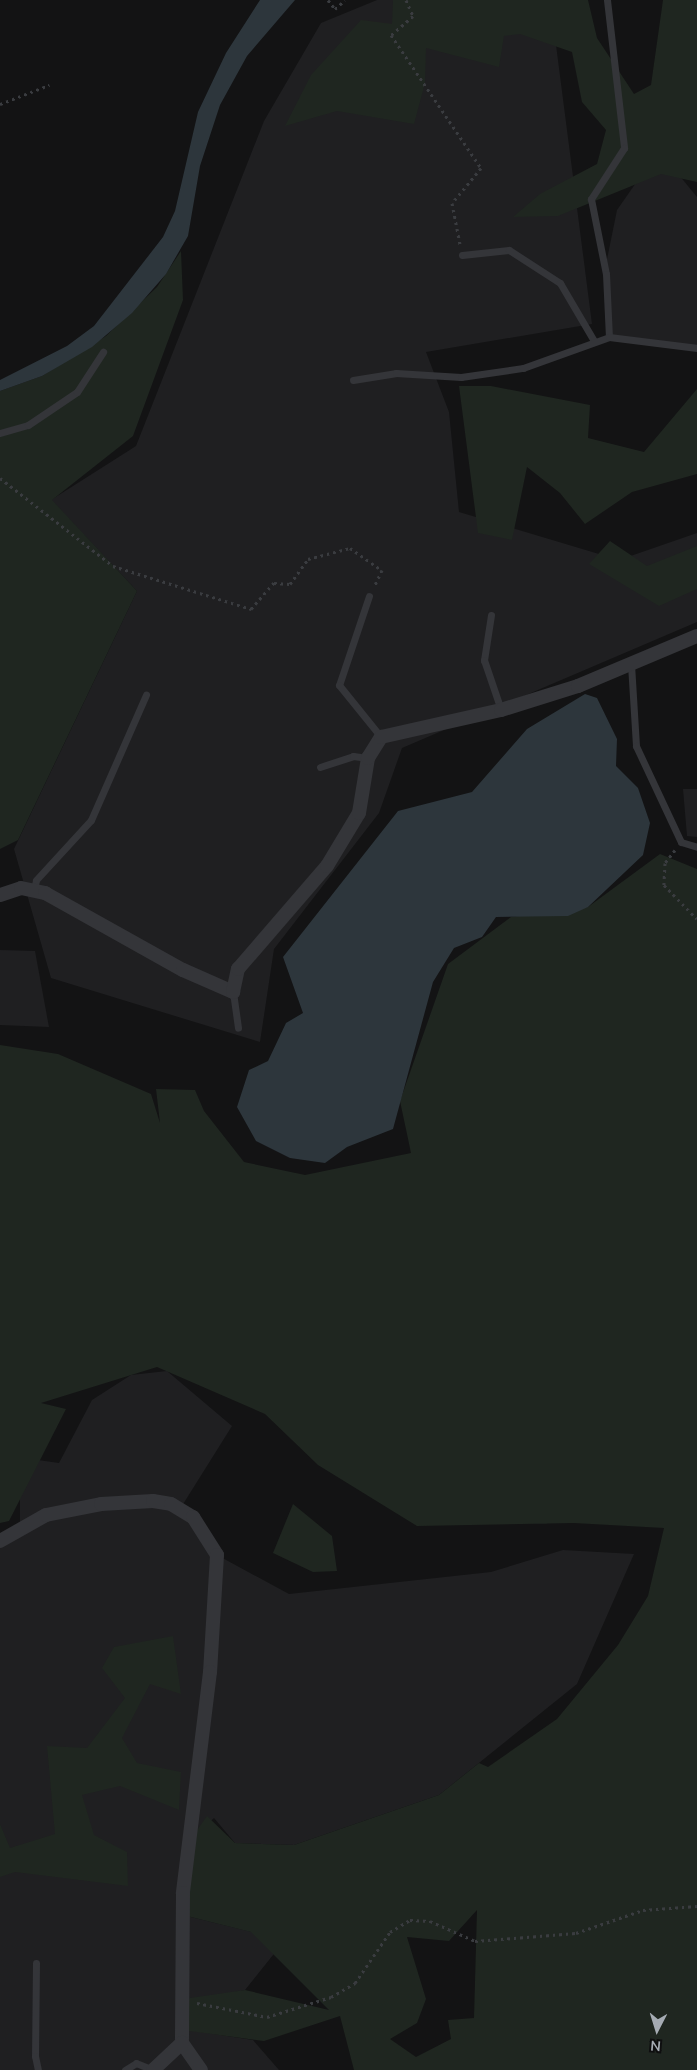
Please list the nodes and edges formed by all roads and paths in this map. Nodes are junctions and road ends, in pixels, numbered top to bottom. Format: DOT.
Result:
graph roads {
  1 [pos="328,0"];
  2 [pos="345,0"];
  3 [pos="406,0"];
  4 [pos="607,0"];
  5 [pos="49,85"];
  6 [pos="0,104"];
  7 [pos="462,255"];
  8 [pos="609,337"];
  9 [pos="594,341"];
  10 [pos="697,348"];
  11 [pos="103,352"];
  12 [pos="353,380"];
  13 [pos="0,433"];
  14 [pos="0,478"];
  15 [pos="369,596"];
  16 [pos="491,615"];
  17 [pos="697,636"];
  18 [pos="631,664"];
  19 [pos="146,695"];
  20 [pos="502,710"];
  21 [pos="381,737"];
  22 [pos="368,758"];
  23 [pos="320,767"];
  24 [pos="681,842"];
  25 [pos="697,846"];
  26 [pos="34,889"];
  27 [pos="0,895"];
  28 [pos="697,919"];
  29 [pos="233,992"];
  30 [pos="238,1028"];
  31 [pos="0,1541"];
  32 [pos="697,1906"];
  33 [pos="36,1963"];
  34 [pos="183,1999"];
  35 [pos="182,2043"];
  36 [pos="38,2070"];
  37 [pos="125,2070"];
  38 [pos="153,2070"];
  39 [pos="201,2070"];
  1 -- 2 [label="path"];
  3 -- 7 [label="path"];
  4 -- 8 [label="lane"];
  5 -- 6 [label="path"];
  7 -- 9 [label="lane"];
  8 -- 9 [label="lane"];
  8 -- 10 [label="lane"];
  9 -- 12 [label="lane"];
  11 -- 13 [label="lane"];
  14 -- 15 [label="path"];
  15 -- 21 [label="lane"];
  16 -- 20 [label="lane"];
  17 -- 18 [label="street"];
  18 -- 20 [label="street"];
  18 -- 24 [label="lane"];
  19 -- 26 [label="lane"];
  20 -- 21 [label="street"];
  21 -- 22 [label="street"];
  22 -- 23 [label="lane"];
  22 -- 29 [label="street"];
  24 -- 25 [label="lane"];
  24 -- 28 [label="path"];
  26 -- 27 [label="street"];
  26 -- 29 [label="street"];
  29 -- 30 [label="lane"];
  31 -- 34 [label="street"];
  32 -- 34 [label="path"];
  33 -- 36 [label="lane"];
  34 -- 35 [label="street"];
  35 -- 38 [label="street"];
  35 -- 39 [label="street"];
  37 -- 38 [label="lane"];
}
